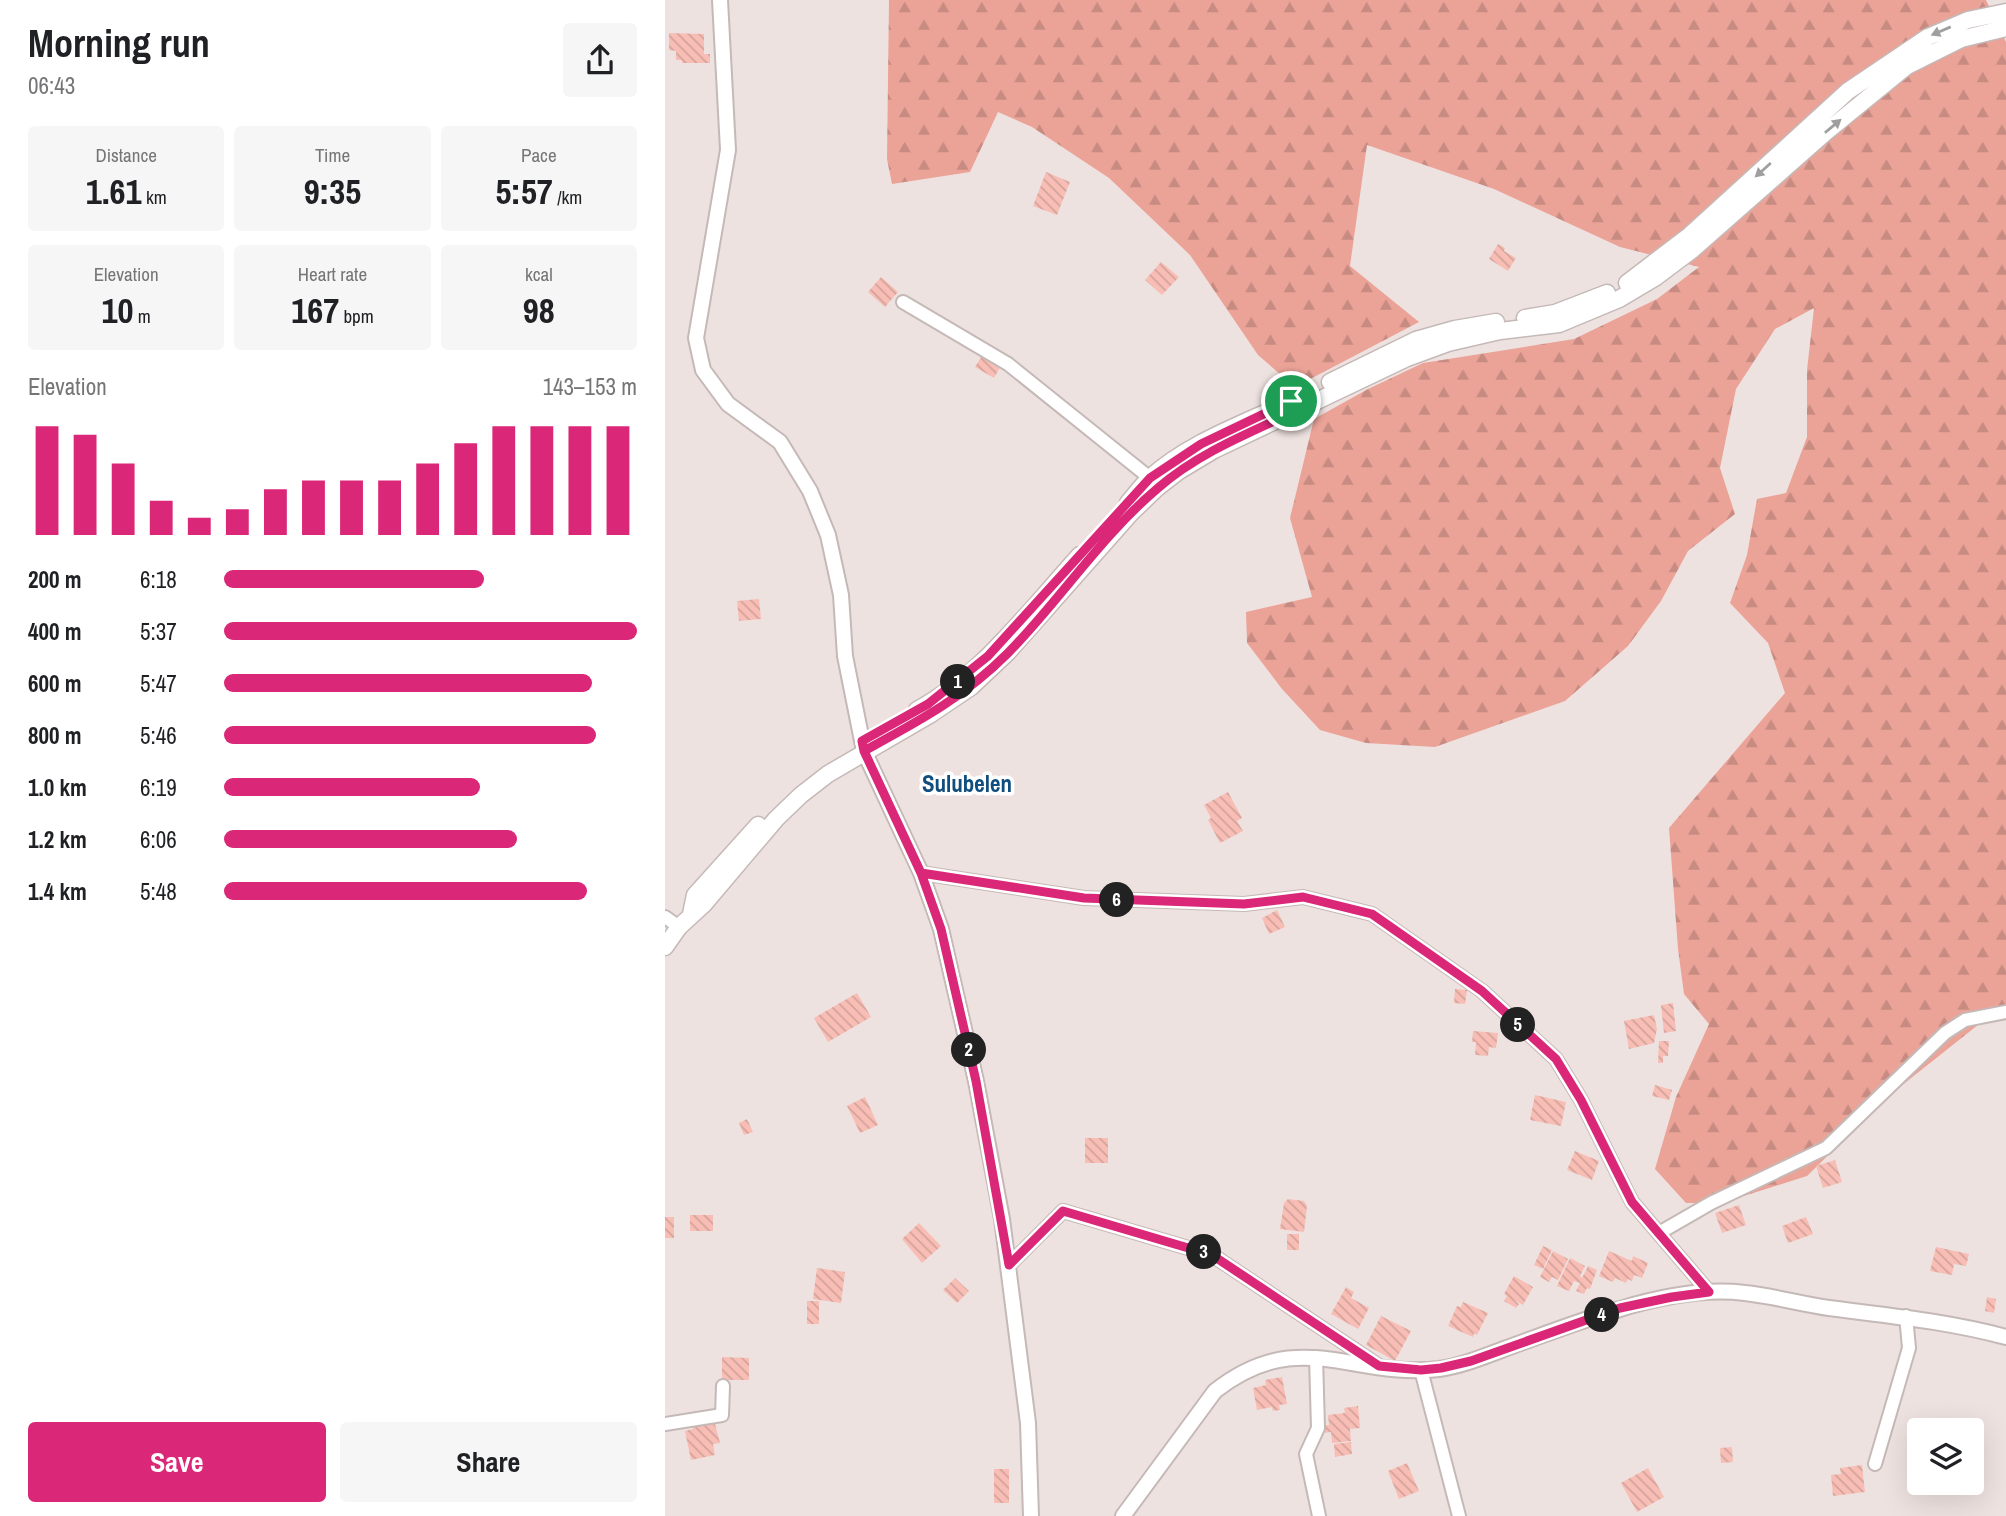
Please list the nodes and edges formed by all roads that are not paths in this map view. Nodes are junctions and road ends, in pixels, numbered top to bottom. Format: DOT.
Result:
graph roads {
  1 [pos="720,0"];
  2 [pos="2006,12"];
  3 [pos="2006,28"];
  4 [pos="904,302"];
  5 [pos="1293,406"];
  6 [pos="1150,478"];
  7 [pos="863,746"];
  8 [pos="921,873"];
  9 [pos="665,917"];
  10 [pos="679,927"];
  11 [pos="665,947"];
  12 [pos="2006,1012"];
  13 [pos="1659,1233"];
  14 [pos="1009,1265"];
  15 [pos="1709,1292"];
  16 [pos="1906,1317"];
  17 [pos="2006,1338"];
  18 [pos="1316,1357"];
  19 [pos="1379,1366"];
  20 [pos="1421,1370"];
  21 [pos="723,1386"];
  22 [pos="665,1424"];
  23 [pos="1875,1464"];
  24 [pos="1031,1516"];
  25 [pos="1122,1516"];
  26 [pos="1319,1516"];
  27 [pos="1459,1516"];
  1 -- 7 [label="street"];
  2 -- 5 [label="main road, one-way"];
  5 -- 3 [label="main road, one-way"];
  4 -- 6 [label="street"];
  5 -- 6 [label="main road"];
  5 -- 7 [label="main road"];
  6 -- 7 [label="main road"];
  7 -- 8 [label="street"];
  7 -- 10 [label="main road"];
  8 -- 13 [label="street"];
  8 -- 14 [label="street"];
  9 -- 10 [label="street"];
  10 -- 11 [label="main road"];
  12 -- 13 [label="street"];
  13 -- 15 [label="street"];
  14 -- 19 [label="street"];
  14 -- 24 [label="street"];
  15 -- 16 [label="street"];
  15 -- 20 [label="street"];
  16 -- 17 [label="street"];
  16 -- 23 [label="street"];
  18 -- 19 [label="street"];
  18 -- 25 [label="street"];
  18 -- 26 [label="street"];
  19 -- 20 [label="street"];
  20 -- 27 [label="street"];
  21 -- 22 [label="street"];
}
